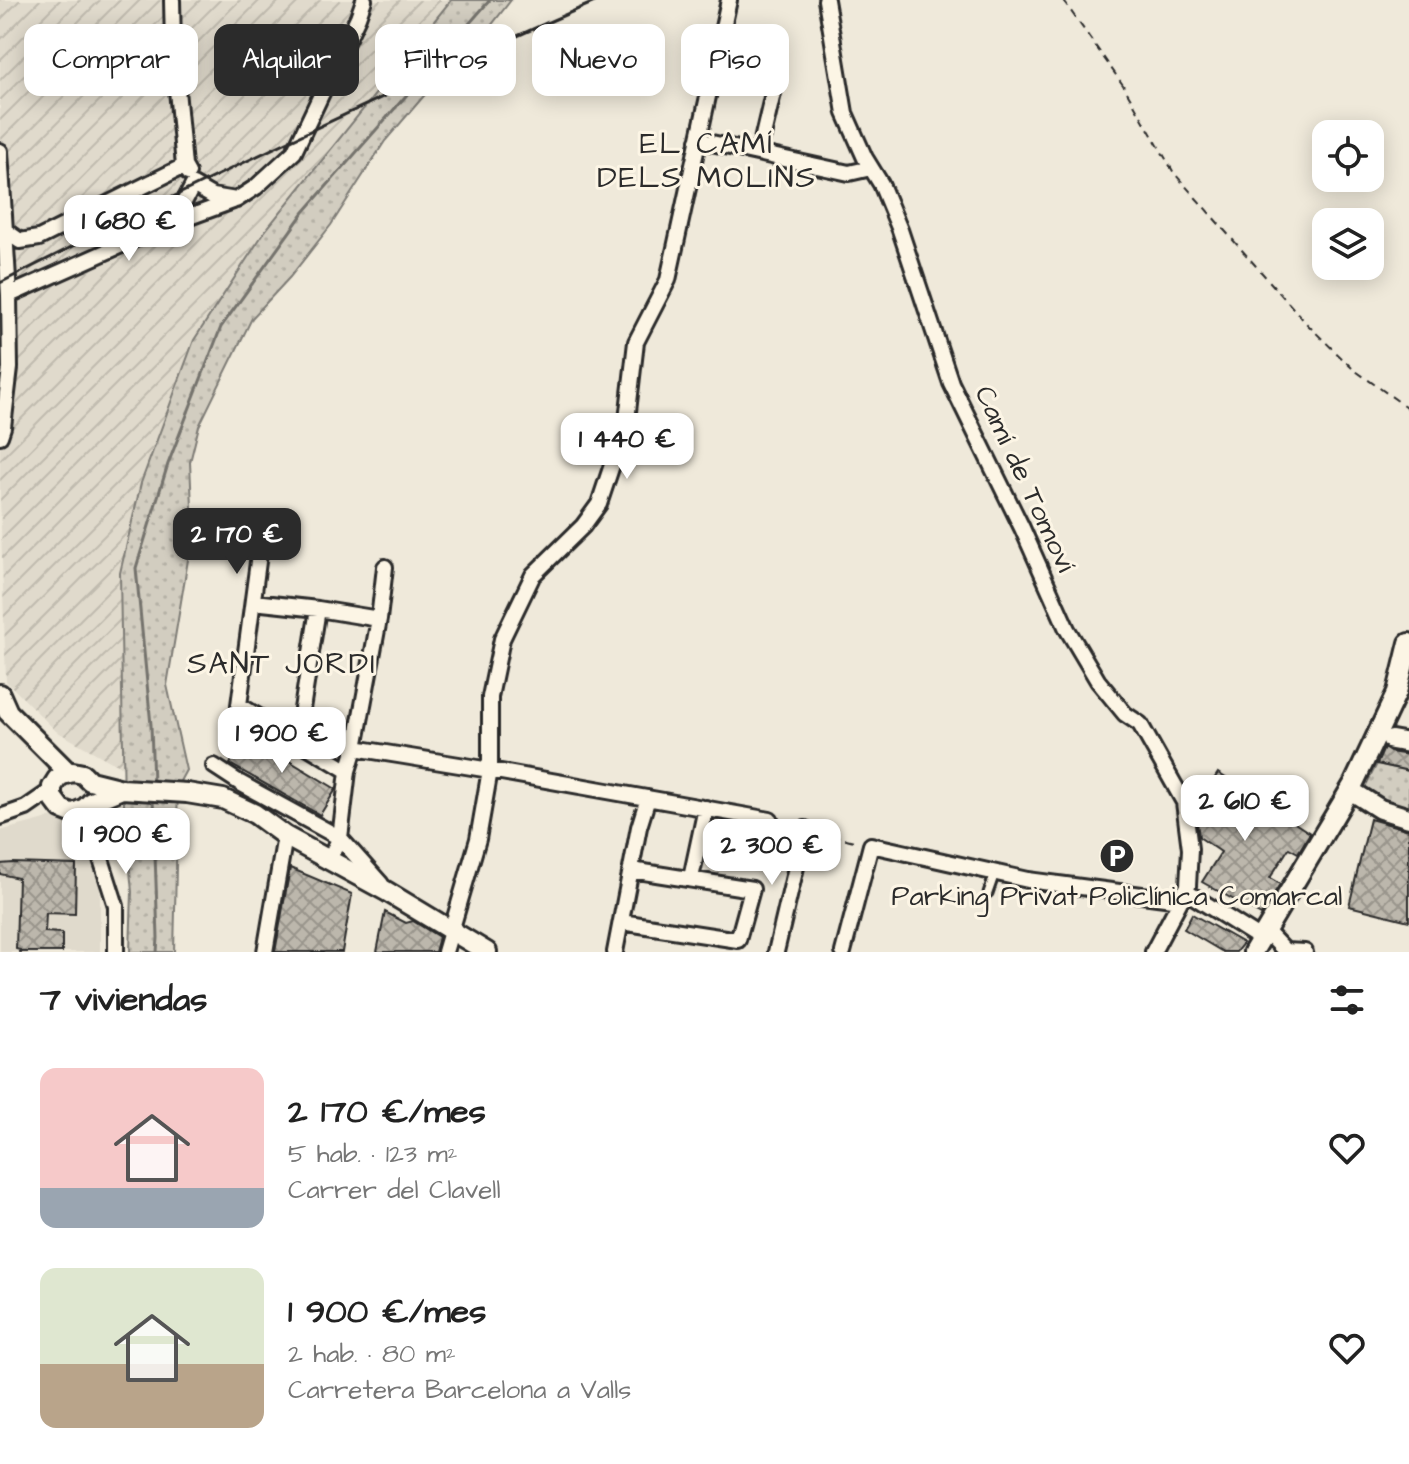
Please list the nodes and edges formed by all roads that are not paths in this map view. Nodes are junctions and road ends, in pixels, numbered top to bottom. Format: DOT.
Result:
graph roads {
  1 [pos="172,0"];
  2 [pos="364,0"];
  3 [pos="729,0"];
  4 [pos="826,0"];
  5 [pos="772,96"];
  6 [pos="698,140"];
  7 [pos="0,151"];
  8 [pos="759,153"];
  9 [pos="184,166"];
  10 [pos="871,168"];
  11 [pos="193,185"];
  12 [pos="236,200"];
  13 [pos="162,227"];
  14 [pos="3,229"];
  15 [pos="9,295"];
  16 [pos="0,436"];
  17 [pos="259,554"];
  18 [pos="385,567"];
  19 [pos="253,602"];
  20 [pos="318,609"];
  21 [pos="379,619"];
  22 [pos="1409,643"];
  23 [pos="0,694"];
  24 [pos="4,712"];
  25 [pos="297,740"];
  26 [pos="38,744"];
  27 [pos="355,748"];
  28 [pos="214,766"];
  29 [pos="490,770"];
  30 [pos="348,771"];
  31 [pos="68,772"];
  32 [pos="90,781"];
  33 [pos="52,788"];
  34 [pos="125,790"];
  35 [pos="1350,790"];
  36 [pos="648,798"];
  37 [pos="86,806"];
  38 [pos="26,808"];
  39 [pos="706,808"];
  40 [pos="61,809"];
  41 [pos="0,817"];
  42 [pos="1409,818"];
  43 [pos="770,820"];
  44 [pos="805,829"];
  45 [pos="285,836"];
  46 [pos="340,838"];
  47 [pos="329,859"];
  48 [pos="631,870"];
  49 [pos="995,871"];
  50 [pos="691,878"];
  51 [pos="388,892"];
  52 [pos="988,893"];
  53 [pos="1182,896"];
  54 [pos="621,922"];
  55 [pos="451,930"];
  56 [pos="1260,941"];
  57 [pos="116,952"];
  58 [pos="265,952"];
  59 [pos="445,952"];
  60 [pos="487,952"];
  61 [pos="615,952"];
  62 [pos="776,952"];
  63 [pos="843,952"];
  64 [pos="1153,952"];
  65 [pos="1285,952"];
  66 [pos="1305,952"];
  1 -- 9 [label="street"];
  2 -- 12 [label="street"];
  3 -- 6 [label="street"];
  4 -- 10 [label="street, Camí de Tomoví"];
  5 -- 8 [label="street"];
  6 -- 8 [label="street"];
  6 -- 29 [label="street"];
  7 -- 14 [label="street"];
  8 -- 10 [label="street"];
  9 -- 11 [label="street"];
  9 -- 14 [label="street"];
  10 -- 53 [label="street, Camí de Tomoví"];
  11 -- 12 [label="street"];
  11 -- 13 [label="street"];
  12 -- 13 [label="street"];
  13 -- 15 [label="street"];
  14 -- 15 [label="street"];
  15 -- 16 [label="street"];
  17 -- 19 [label="street"];
  18 -- 21 [label="street"];
  19 -- 20 [label="street"];
  19 -- 25 [label="street"];
  20 -- 21 [label="street"];
  20 -- 25 [label="street"];
  21 -- 27 [label="street"];
  22 -- 35 [label="street"];
  23 -- 24 [label="street"];
  24 -- 26 [label="street"];
  25 -- 30 [label="street"];
  26 -- 31 [label="street"];
  26 -- 33 [label="street"];
  27 -- 29 [label="street"];
  27 -- 30 [label="street"];
  28 -- 46 [label="street"];
  29 -- 36 [label="street"];
  29 -- 55 [label="street"];
  30 -- 46 [label="street"];
  31 -- 32 [label="street"];
  31 -- 33 [label="street"];
  32 -- 34 [label="street"];
  32 -- 37 [label="street"];
  33 -- 38 [label="street"];
  33 -- 40 [label="street"];
  34 -- 37 [label="street"];
  34 -- 45 [label="street"];
  35 -- 42 [label="street"];
  35 -- 56 [label="street"];
  36 -- 39 [label="street"];
  36 -- 48 [label="street"];
  37 -- 40 [label="street"];
  37 -- 57 [label="street"];
  38 -- 40 [label="street"];
  38 -- 41 [label="street"];
  39 -- 43 [label="street"];
  39 -- 50 [label="street"];
  44 -- 62 [label="street"];
  45 -- 47 [label="street"];
  45 -- 58 [label="street"];
  46 -- 47 [label="street"];
  46 -- 51 [label="street"];
  47 -- 51 [label="street"];
  48 -- 50 [label="street"];
  48 -- 54 [label="street"];
  49 -- 52 [label="lane"];
  49 -- 53 [label="street"];
  49 -- 63 [label="street"];
  50 -- 54 [label="street"];
  51 -- 55 [label="street"];
  53 -- 56 [label="street"];
  53 -- 64 [label="street, Camí de Tomoví"];
  54 -- 61 [label="street"];
  55 -- 59 [label="street"];
  55 -- 60 [label="street"];
  56 -- 65 [label="street"];
  65 -- 66 [label="street"];
}
